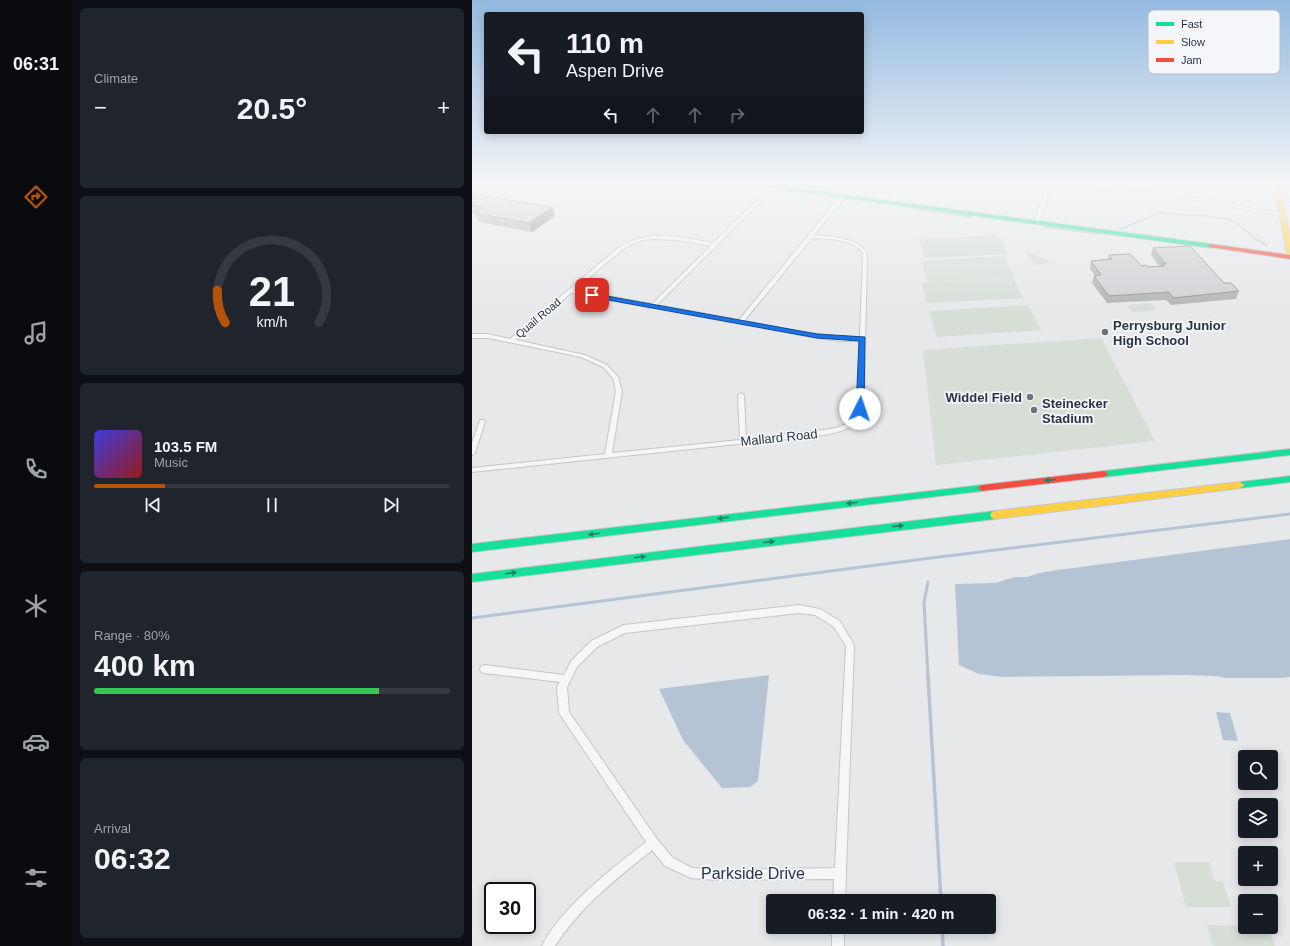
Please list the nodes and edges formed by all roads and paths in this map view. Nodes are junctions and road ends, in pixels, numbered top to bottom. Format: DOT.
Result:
graph roads {
  1 [pos="731,228"];
  2 [pos="817,228"];
  3 [pos="1082,228"];
  4 [pos="1285,228"];
  5 [pos="810,236"];
  6 [pos="714,245"];
  7 [pos="1290,256"];
  8 [pos="571,291"];
  9 [pos="653,306"];
  10 [pos="740,322"];
  11 [pos="472,336"];
  12 [pos="862,339"];
  13 [pos="511,341"];
  14 [pos="741,395"];
  15 [pos="482,422"];
  16 [pos="743,441"];
  17 [pos="1290,444"];
  18 [pos="1290,452"];
  19 [pos="472,453"];
  20 [pos="608,456"];
  21 [pos="472,470"];
  22 [pos="1089,475"];
  23 [pos="1290,478"];
  24 [pos="472,548"];
  25 [pos="472,578"];
  26 [pos="484,669"];
  27 [pos="566,679"];
  28 [pos="653,843"];
  29 [pos="840,872"];
  30 [pos="839,894"];
  31 [pos="838,934"];
  32 [pos="548,946"];
  33 [pos="838,946"];
  1 -- 6 [label="street"];
  2 -- 5 [label="street"];
  3 -- 7 [label="main road"];
  4 -- 7 [label="main road"];
  5 -- 10 [label="street"];
  5 -- 12 [label="street, Mallard Road"];
  6 -- 8 [label="street, Quail Road"];
  6 -- 9 [label="street"];
  8 -- 9 [label="street"];
  8 -- 13 [label="street, Quail Road"];
  9 -- 10 [label="street"];
  10 -- 12 [label="street"];
  11 -- 13 [label="street"];
  12 -- 16 [label="street, Mallard Road"];
  13 -- 20 [label="street"];
  14 -- 16 [label="street"];
  15 -- 19 [label="street"];
  16 -- 20 [label="street, Mallard Road"];
  17 -- 22 [label="main road"];
  18 -- 22 [label="main road"];
  20 -- 21 [label="street, Mallard Road"];
  22 -- 24 [label="main road, one-way"];
  25 -- 23 [label="main road, one-way"];
  26 -- 27 [label="street"];
  27 -- 28 [label="street, Parkside Drive"];
  27 -- 29 [label="street"];
  28 -- 29 [label="street, Parkside Drive"];
  28 -- 32 [label="street"];
  29 -- 30 [label="street"];
  31 -- 33 [label="street"];
}
